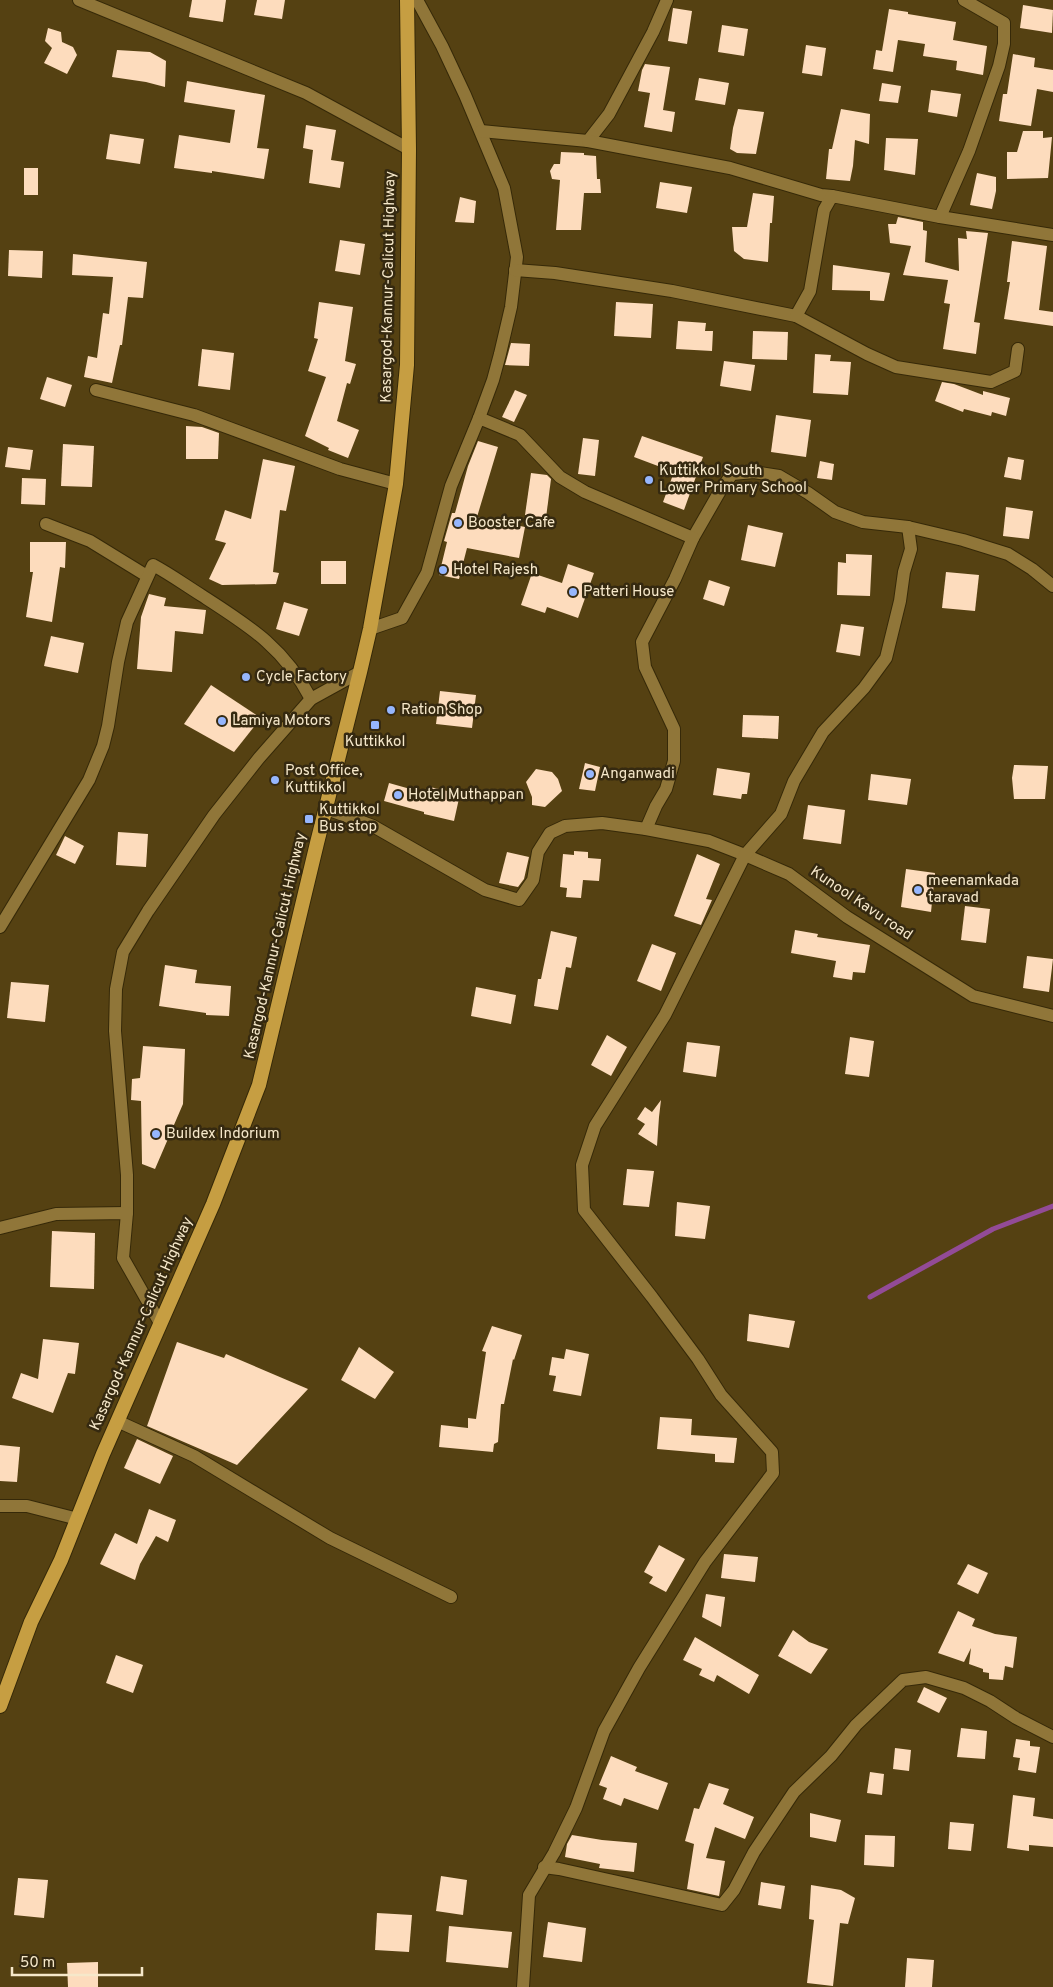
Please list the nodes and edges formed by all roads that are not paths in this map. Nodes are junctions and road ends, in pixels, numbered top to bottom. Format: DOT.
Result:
graph roads {
  1 [pos="79,0"];
  2 [pos="407,0"];
  3 [pos="417,0"];
  4 [pos="667,0"];
  5 [pos="964,0"];
  6 [pos="481,131"];
  7 [pos="588,141"];
  8 [pos="409,149"];
  9 [pos="832,196"];
  10 [pos="940,217"];
  11 [pos="1053,235"];
  12 [pos="516,270"];
  13 [pos="796,316"];
  14 [pos="1018,349"];
  15 [pos="96,390"];
  16 [pos="479,418"];
  17 [pos="396,484"];
  18 [pos="46,524"];
  19 [pos="908,527"];
  20 [pos="693,538"];
  21 [pos="147,576"];
  22 [pos="1053,586"];
  23 [pos="370,629"];
  24 [pos="360,672"];
  25 [pos="311,698"];
  26 [pos="327,809"];
  27 [pos="646,829"];
  28 [pos="745,854"];
  29 [pos="0,927"];
  30 [pos="1053,1016"];
  31 [pos="127,1213"];
  32 [pos="0,1226"];
  33 [pos="160,1323"];
  34 [pos="117,1421"];
  35 [pos="0,1506"];
  36 [pos="78,1519"];
  37 [pos="451,1597"];
  38 [pos="0,1706"];
  39 [pos="1053,1737"];
  40 [pos="544,1868"];
  41 [pos="523,1987"];
  1 -- 8 [label="street"];
  2 -- 8 [label="highway, Kasargod-Kannur-Calicut Highway"];
  3 -- 6 [label="street"];
  4 -- 7 [label="street"];
  5 -- 10 [label="street"];
  6 -- 7 [label="street"];
  6 -- 12 [label="street"];
  7 -- 9 [label="street"];
  8 -- 17 [label="highway, Kasargod-Kannur-Calicut Highway"];
  9 -- 10 [label="street"];
  9 -- 13 [label="street"];
  10 -- 11 [label="street"];
  12 -- 13 [label="street"];
  12 -- 16 [label="street"];
  13 -- 14 [label="street"];
  15 -- 17 [label="street"];
  16 -- 20 [label="street"];
  16 -- 23 [label="street"];
  17 -- 23 [label="highway, Kasargod-Kannur-Calicut Highway"];
  18 -- 21 [label="street"];
  19 -- 20 [label="street"];
  19 -- 22 [label="street"];
  19 -- 28 [label="street"];
  20 -- 27 [label="street"];
  21 -- 25 [label="street"];
  21 -- 29 [label="street"];
  23 -- 24 [label="highway, Kasargod-Kannur-Calicut Highway"];
  24 -- 25 [label="street"];
  24 -- 26 [label="highway, Kasargod-Kannur-Calicut Highway"];
  25 -- 31 [label="street"];
  26 -- 27 [label="street, Kunool Kavu road"];
  26 -- 33 [label="highway, Kasargod-Kannur-Calicut Highway"];
  27 -- 28 [label="street, Kunool Kavu road"];
  28 -- 30 [label="street, Kunool Kavu road"];
  28 -- 40 [label="street"];
  31 -- 32 [label="street"];
  31 -- 33 [label="street"];
  33 -- 34 [label="highway, Kasargod-Kannur-Calicut Highway"];
  34 -- 36 [label="highway, Kasargod-Kannur-Calicut Highway"];
  34 -- 37 [label="street"];
  35 -- 36 [label="street"];
  36 -- 38 [label="highway, Kasargod-Kannur-Calicut Highway"];
  39 -- 40 [label="street"];
  40 -- 41 [label="street"];
}
